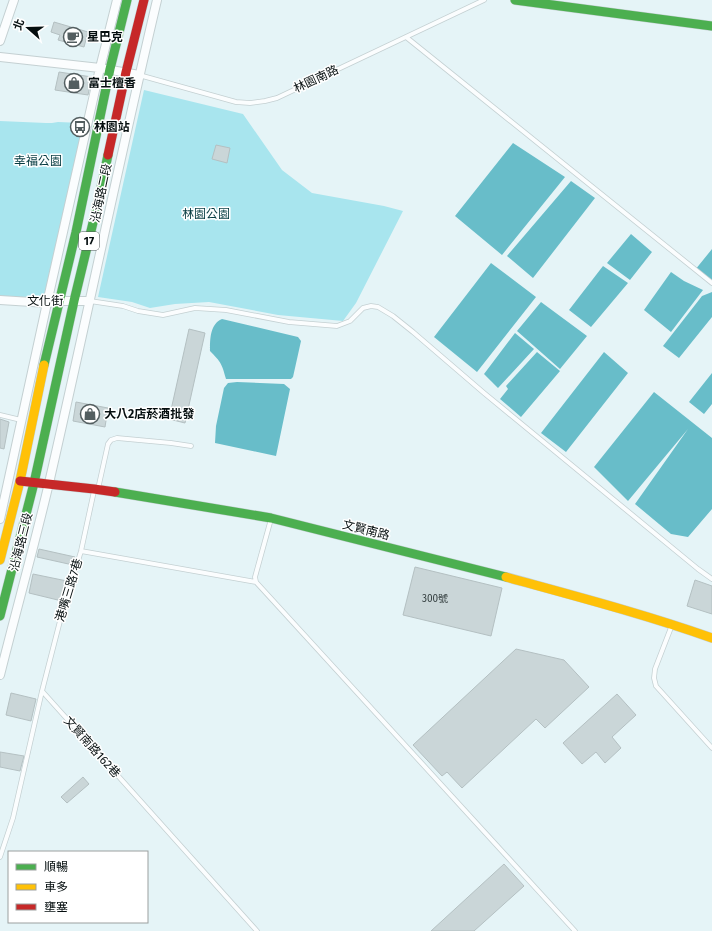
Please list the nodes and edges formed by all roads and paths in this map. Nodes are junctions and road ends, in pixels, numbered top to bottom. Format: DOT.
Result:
graph roads {
  1 [pos="14,0"];
  2 [pos="117,0"];
  3 [pos="127,0"];
  4 [pos="144,0"];
  5 [pos="157,0"];
  6 [pos="484,0"];
  7 [pos="515,0"];
  8 [pos="712,26"];
  9 [pos="406,37"];
  10 [pos="0,41"];
  11 [pos="0,57"];
  12 [pos="100,68"];
  13 [pos="110,69"];
  14 [pos="126,72"];
  15 [pos="139,75"];
  16 [pos="712,283"];
  17 [pos="0,300"];
  18 [pos="60,301"];
  19 [pos="90,301"];
  20 [pos="74,302"];
  21 [pos="47,303"];
  22 [pos="0,415"];
  23 [pos="21,420"];
  24 [pos="192,446"];
  25 [pos="4,480"];
  26 [pos="20,481"];
  27 [pos="34,483"];
  28 [pos="48,484"];
  29 [pos="96,489"];
  30 [pos="271,518"];
  31 [pos="0,519"];
  32 [pos="81,551"];
  33 [pos="0,560"];
  34 [pos="712,579"];
  35 [pos="256,582"];
  36 [pos="0,616"];
  37 [pos="673,624"];
  38 [pos="712,638"];
  39 [pos="0,675"];
  40 [pos="42,691"];
  41 [pos="712,748"];
  42 [pos="0,857"];
  43 [pos="257,931"];
  44 [pos="575,931"];
  1 -- 10 [label="street"];
  2 -- 12 [label="street"];
  3 -- 13 [label="main road, 沿海路二段 / 17"];
  4 -- 14 [label="main road, 沿海路二段 / 17"];
  5 -- 15 [label="street, 沿海路二段"];
  6 -- 9 [label="lane, 林園南路"];
  7 -- 8 [label="main road"];
  9 -- 15 [label="lane, 林園南路"];
  9 -- 16 [label="lane"];
  11 -- 12 [label="street"];
  12 -- 13 [label="street"];
  12 -- 21 [label="street"];
  13 -- 14 [label="street"];
  13 -- 18 [label="main road, 沿海路二段 / 17"];
  14 -- 15 [label="street"];
  14 -- 20 [label="main road, 沿海路二段 / 17"];
  15 -- 19 [label="street, 沿海路二段"];
  17 -- 21 [label="street, 文化街"];
  18 -- 20 [label="street, 文化街"];
  18 -- 21 [label="street, 文化街"];
  18 -- 26 [label="main road, 沿海路二段 / 17"];
  19 -- 20 [label="street, 文化街"];
  19 -- 28 [label="street, 沿海路二段"];
  19 -- 34 [label="lane"];
  20 -- 27 [label="main road, 沿海路二段 / 17"];
  21 -- 23 [label="street"];
  22 -- 23 [label="lane"];
  23 -- 25 [label="street"];
  24 -- 29 [label="lane"];
  25 -- 26 [label="street"];
  25 -- 31 [label="street"];
  26 -- 27 [label="main road, 文賢南路"];
  26 -- 33 [label="main road, 沿海路三段 / 17"];
  27 -- 28 [label="main road, 文賢南路"];
  27 -- 36 [label="main road, 沿海路三段 / 17"];
  28 -- 29 [label="main road, 文賢南路"];
  28 -- 39 [label="street, 沿海路三段"];
  29 -- 30 [label="main road, 文賢南路"];
  29 -- 32 [label="lane, 港嘴三路7巷"];
  30 -- 35 [label="lane"];
  30 -- 37 [label="main road, 文賢南路"];
  32 -- 35 [label="lane"];
  32 -- 40 [label="lane, 港嘴三路7巷"];
  35 -- 44 [label="lane"];
  37 -- 38 [label="main road, 文賢南路"];
  37 -- 41 [label="lane"];
  40 -- 42 [label="lane"];
  40 -- 43 [label="lane, 文賢南路162巷"];
}
